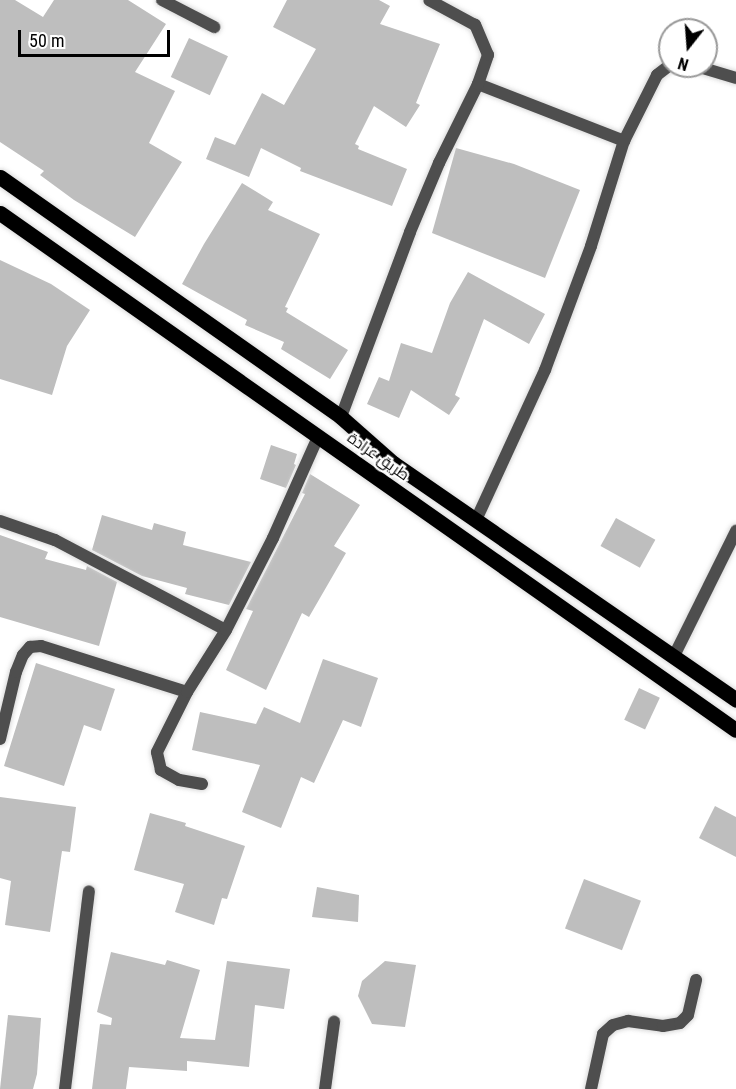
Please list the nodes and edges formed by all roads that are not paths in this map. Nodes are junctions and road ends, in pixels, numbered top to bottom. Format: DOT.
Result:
graph roads {
  1 [pos="162,0"];
  2 [pos="429,0"];
  3 [pos="214,27"];
  4 [pos="718,73"];
  5 [pos="658,74"];
  6 [pos="736,78"];
  7 [pos="478,84"];
  8 [pos="624,141"];
  9 [pos="0,177"];
  10 [pos="0,213"];
  11 [pos="340,417"];
  12 [pos="318,437"];
  13 [pos="476,519"];
  14 [pos="0,521"];
  15 [pos="736,531"];
  16 [pos="226,630"];
  17 [pos="674,656"];
  18 [pos="187,692"];
  19 [pos="736,700"];
  20 [pos="736,730"];
  21 [pos="0,739"];
  22 [pos="202,784"];
  23 [pos="89,891"];
  24 [pos="696,980"];
  25 [pos="334,1022"];
  26 [pos="65,1089"];
  27 [pos="325,1089"];
  28 [pos="591,1089"];
  1 -- 3 [label="street"];
  2 -- 7 [label="street"];
  4 -- 6 [label="street"];
  5 -- 8 [label="street"];
  7 -- 8 [label="street"];
  7 -- 11 [label="street"];
  8 -- 13 [label="street"];
  9 -- 11 [label="main road, طريق عرادة"];
  10 -- 12 [label="main road, طريق عرادة"];
  11 -- 13 [label="main road, طريق عرادة"];
  12 -- 16 [label="street"];
  12 -- 20 [label="main road, طريق عرادة"];
  13 -- 17 [label="main road, طريق عرادة"];
  14 -- 16 [label="street"];
  15 -- 17 [label="street"];
  16 -- 18 [label="street"];
  17 -- 19 [label="main road, طريق عرادة"];
  18 -- 21 [label="street"];
  18 -- 22 [label="street"];
  23 -- 26 [label="street"];
  24 -- 28 [label="street"];
  25 -- 27 [label="street"];
}
